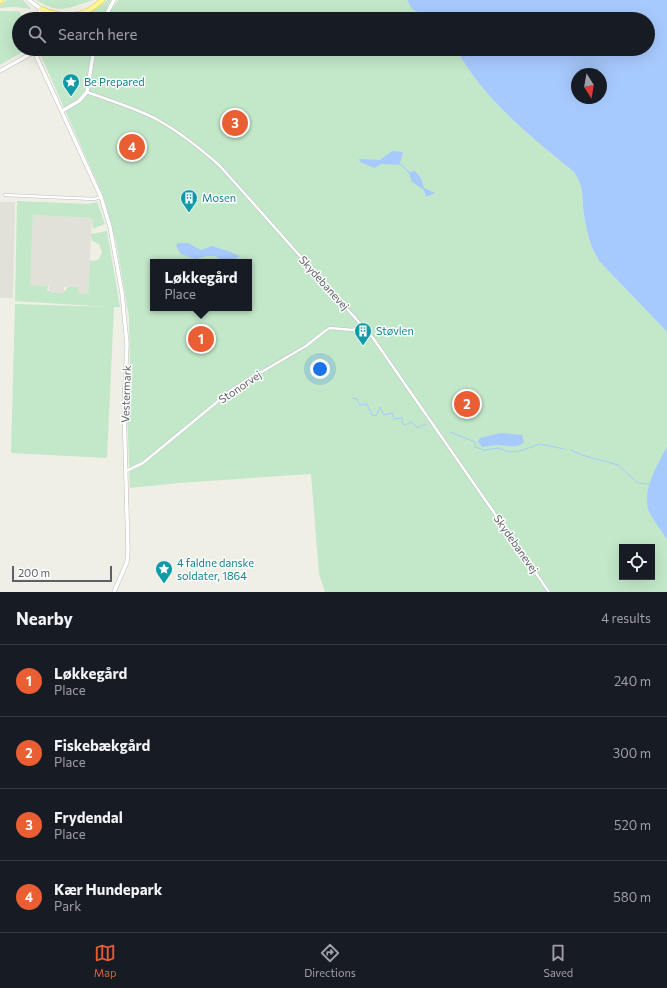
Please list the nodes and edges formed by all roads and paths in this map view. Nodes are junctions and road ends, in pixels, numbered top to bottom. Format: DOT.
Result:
graph roads {
  1 [pos="29,0"];
  2 [pos="102,0"];
  3 [pos="114,0"];
  4 [pos="41,9"];
  5 [pos="40,12"];
  6 [pos="49,12"];
  7 [pos="84,12"];
  8 [pos="108,12"];
  9 [pos="24,56"];
  10 [pos="37,56"];
  11 [pos="93,56"];
  12 [pos="0,71"];
  13 [pos="87,92"];
  14 [pos="62,111"];
  15 [pos="5,195"];
  16 [pos="101,197"];
  17 [pos="362,326"];
  18 [pos="126,471"];
  19 [pos="114,592"];
  20 [pos="549,592"];
  1 -- 4 [label="street"];
  2 -- 7 [label="highway"];
  3 -- 8 [label="street"];
  4 -- 5 [label="street"];
  4 -- 6 [label="highway"];
  9 -- 12 [label="street"];
  10 -- 14 [label="street, Vestermark"];
  11 -- 13 [label="street"];
  13 -- 14 [label="street"];
  13 -- 17 [label="street, Skydebanevej"];
  14 -- 16 [label="street, Vestermark"];
  15 -- 16 [label="street"];
  16 -- 18 [label="street, Vestermark"];
  17 -- 18 [label="street, Stonorvej"];
  17 -- 20 [label="street, Skydebanevej"];
  18 -- 19 [label="street, Vestermark"];
}
